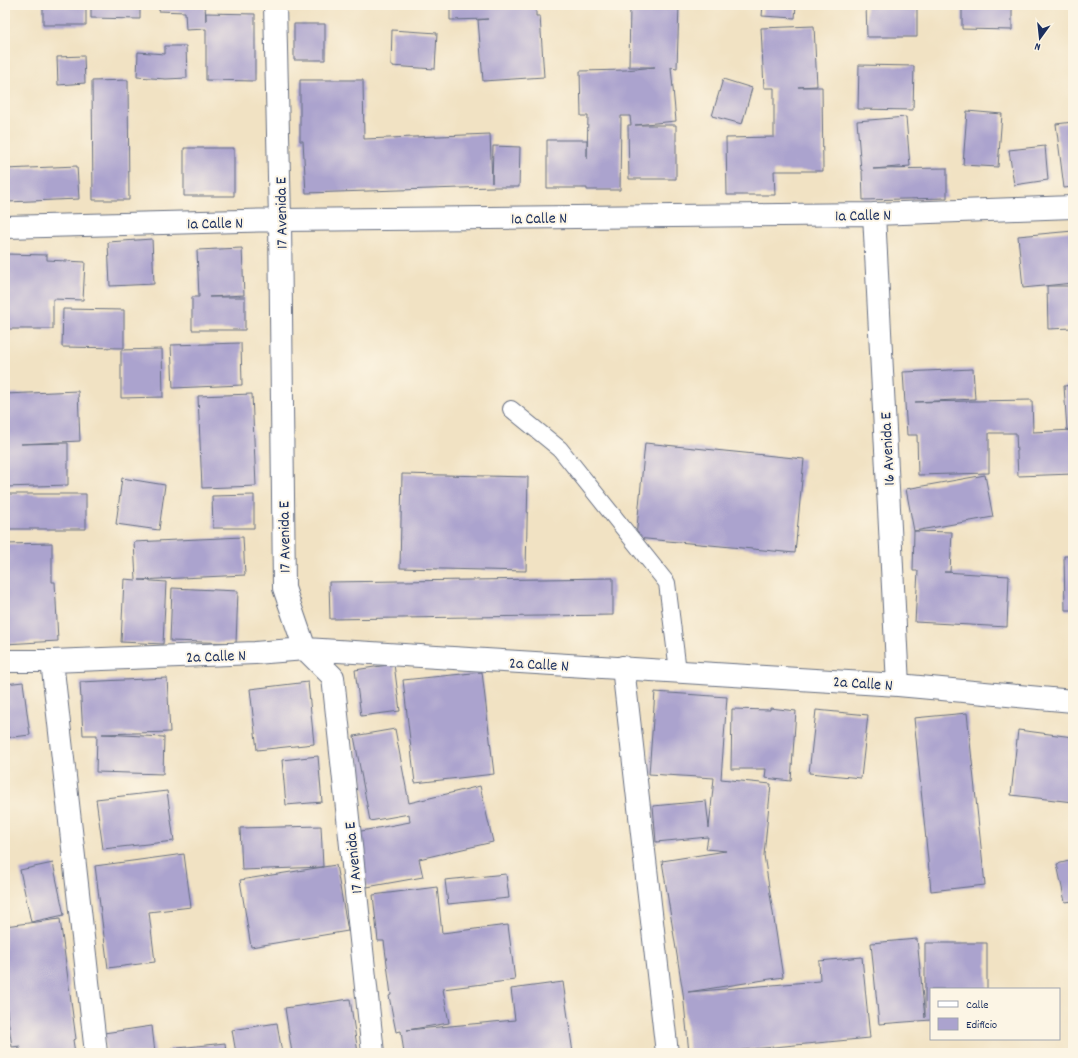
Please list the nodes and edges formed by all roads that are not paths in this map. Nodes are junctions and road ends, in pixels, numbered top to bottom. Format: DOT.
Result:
graph roads {
  1 [pos="276,5"];
  2 [pos="1073,208"];
  3 [pos="874,214"];
  4 [pos="280,220"];
  5 [pos="5,227"];
  6 [pos="511,409"];
  7 [pos="305,649"];
  8 [pos="5,661"];
  9 [pos="52,661"];
  10 [pos="623,667"];
  11 [pos="678,671"];
  12 [pos="898,685"];
  13 [pos="1073,700"];
  14 [pos="96,1053"];
  15 [pos="374,1053"];
  16 [pos="667,1053"];
  1 -- 4 [label="street, 17 Avenida E"];
  2 -- 3 [label="street, 1a Calle N"];
  3 -- 4 [label="street, 1a Calle N"];
  3 -- 12 [label="street, 16 Avenida E"];
  4 -- 5 [label="street, 1a Calle N"];
  4 -- 7 [label="street, 17 Avenida E"];
  6 -- 11 [label="lane"];
  7 -- 9 [label="street, 2a Calle N"];
  7 -- 10 [label="street, 2a Calle N"];
  7 -- 15 [label="street, 17 Avenida E"];
  8 -- 9 [label="street, 2a Calle N"];
  9 -- 14 [label="street"];
  10 -- 11 [label="street, 2a Calle N"];
  10 -- 16 [label="street"];
  11 -- 12 [label="street, 2a Calle N"];
  12 -- 13 [label="street, 2a Calle N"];
}
